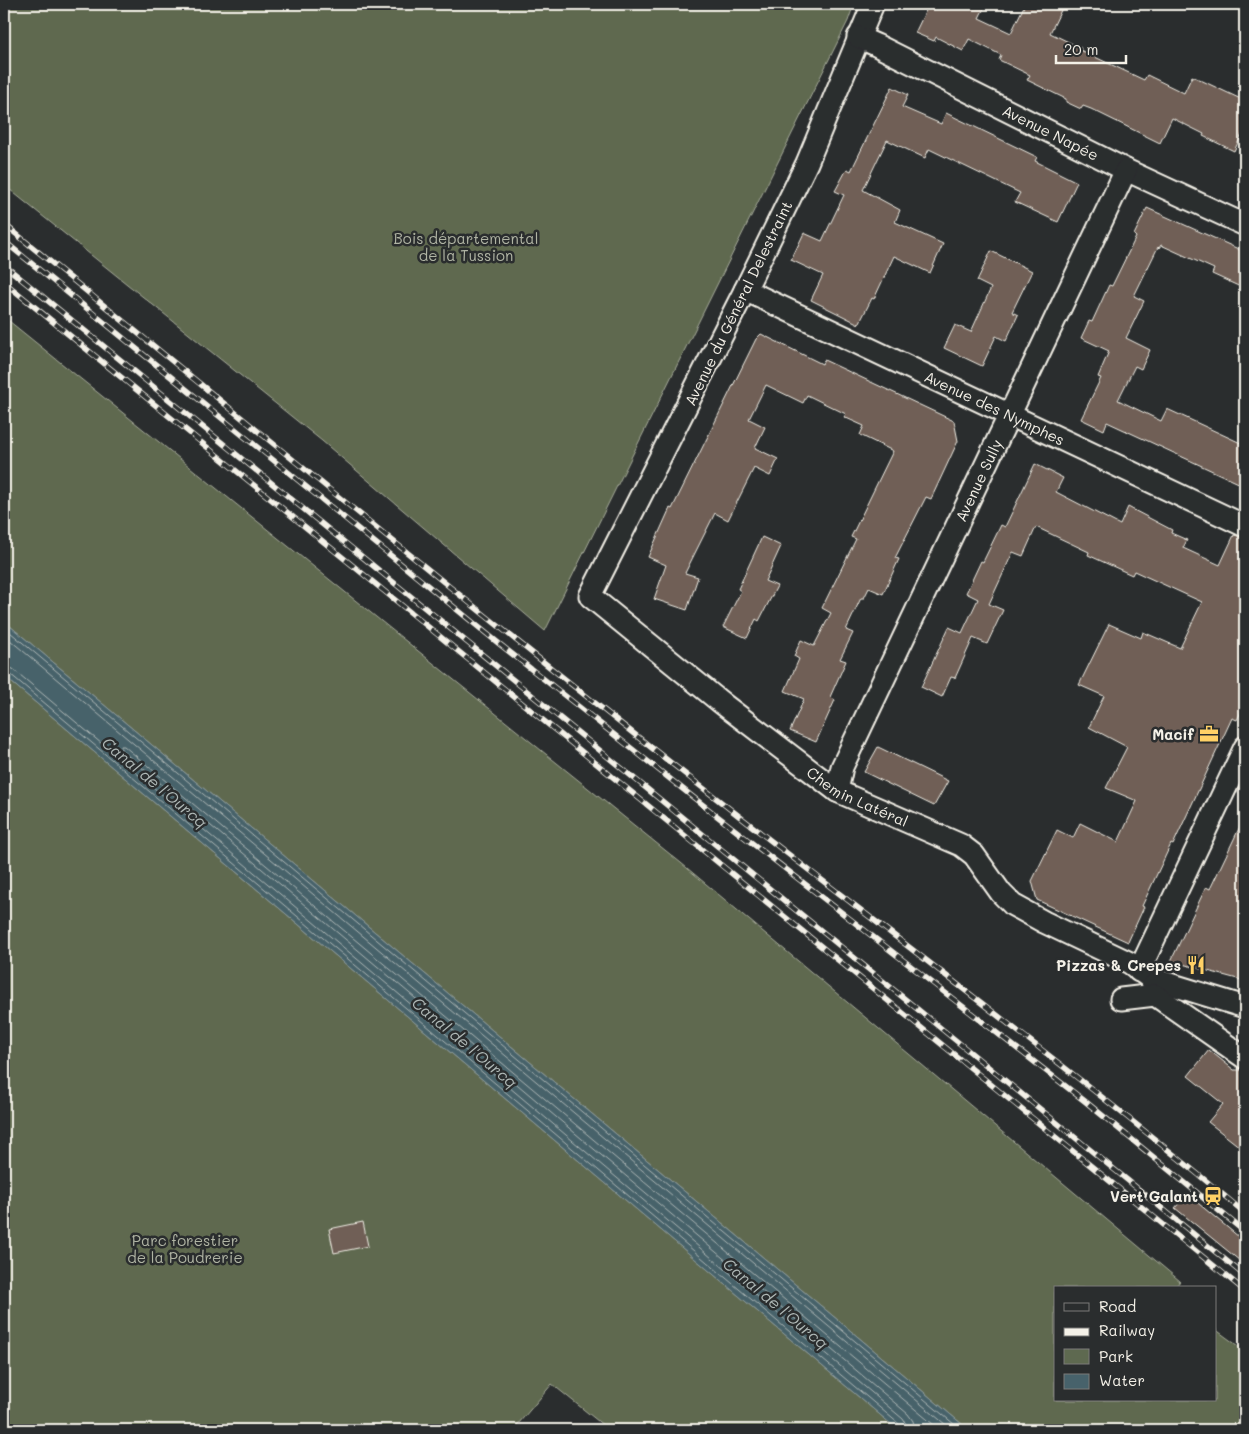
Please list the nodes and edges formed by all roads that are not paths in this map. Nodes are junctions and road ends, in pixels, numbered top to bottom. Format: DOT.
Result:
graph roads {
  1 [pos="873,4"];
  2 [pos="858,37"];
  3 [pos="1126,170"];
  4 [pos="1245,224"];
  5 [pos="745,290"];
  6 [pos="1009,416"];
  7 [pos="1245,526"];
  8 [pos="590,596"];
  9 [pos="1245,747"];
  10 [pos="837,791"];
  11 [pos="1140,970"];
  12 [pos="1121,999"];
  13 [pos="1245,1007"];
  14 [pos="1245,1058"];
  1 -- 2 [label="street, Avenue du Général Delestraint"];
  2 -- 3 [label="street, Avenue Napée"];
  2 -- 5 [label="street, Avenue du Général Delestraint"];
  3 -- 4 [label="street, Avenue Napée"];
  3 -- 6 [label="street, Avenue Sully"];
  5 -- 6 [label="street, Avenue des Nymphes"];
  5 -- 8 [label="street, Avenue du Général Delestraint"];
  6 -- 7 [label="street, Avenue des Nymphes"];
  6 -- 10 [label="street, Avenue Sully"];
  8 -- 10 [label="street, Chemin Latéral"];
  9 -- 11 [label="street"];
  10 -- 11 [label="street, Chemin Latéral"];
  11 -- 13 [label="street, Chemin Latéral"];
  12 -- 14 [label="street"];
}
